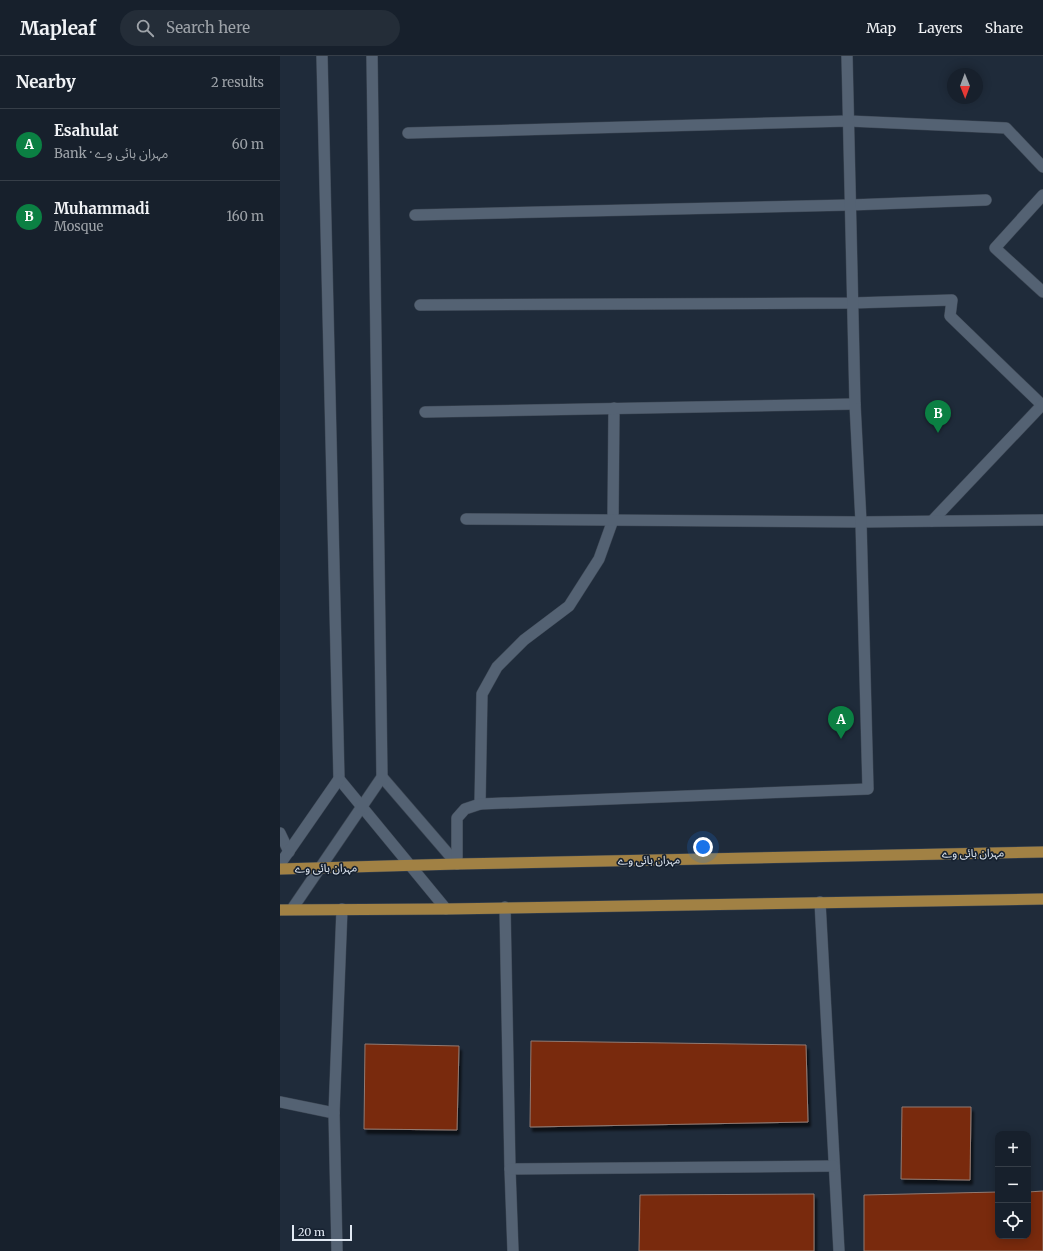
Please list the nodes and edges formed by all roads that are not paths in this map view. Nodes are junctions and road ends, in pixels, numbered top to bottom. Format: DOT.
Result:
graph roads {
  1 [pos="322,56"];
  2 [pos="372,56"];
  3 [pos="847,56"];
  4 [pos="849,122"];
  5 [pos="408,132"];
  6 [pos="1043,167"];
  7 [pos="1043,195"];
  8 [pos="986,200"];
  9 [pos="850,205"];
  10 [pos="414,215"];
  11 [pos="1043,292"];
  12 [pos="852,303"];
  13 [pos="420,305"];
  14 [pos="855,404"];
  15 [pos="1043,404"];
  16 [pos="614,408"];
  17 [pos="425,412"];
  18 [pos="466,519"];
  19 [pos="613,520"];
  20 [pos="1043,520"];
  21 [pos="932,521"];
  22 [pos="861,522"];
  23 [pos="382,777"];
  24 [pos="339,780"];
  25 [pos="480,804"];
  26 [pos="362,807"];
  27 [pos="280,833"];
  28 [pos="289,852"];
  29 [pos="1043,852"];
  30 [pos="280,864"];
  31 [pos="457,864"];
  32 [pos="410,866"];
  33 [pos="320,868"];
  34 [pos="280,869"];
  35 [pos="1043,899"];
  36 [pos="820,902"];
  37 [pos="505,907"];
  38 [pos="342,908"];
  39 [pos="292,909"];
  40 [pos="446,909"];
  41 [pos="280,910"];
  42 [pos="280,1102"];
  43 [pos="334,1112"];
  44 [pos="834,1166"];
  45 [pos="510,1169"];
  46 [pos="337,1251"];
  47 [pos="513,1251"];
  48 [pos="839,1251"];
  1 -- 24 [label="street"];
  2 -- 23 [label="street"];
  3 -- 4 [label="street"];
  4 -- 5 [label="street"];
  4 -- 6 [label="street"];
  4 -- 9 [label="street"];
  7 -- 11 [label="street"];
  8 -- 9 [label="street"];
  9 -- 10 [label="street"];
  9 -- 12 [label="street"];
  12 -- 13 [label="street"];
  12 -- 14 [label="street"];
  12 -- 15 [label="street"];
  14 -- 16 [label="street"];
  14 -- 22 [label="street"];
  15 -- 21 [label="street"];
  16 -- 17 [label="street"];
  16 -- 19 [label="street"];
  18 -- 19 [label="street"];
  19 -- 22 [label="street"];
  19 -- 25 [label="street"];
  20 -- 21 [label="street"];
  21 -- 22 [label="street"];
  22 -- 25 [label="street"];
  23 -- 26 [label="street"];
  23 -- 31 [label="street"];
  24 -- 26 [label="street"];
  24 -- 28 [label="street"];
  25 -- 31 [label="street"];
  26 -- 32 [label="street"];
  26 -- 33 [label="street"];
  27 -- 28 [label="street"];
  28 -- 30 [label="street"];
  29 -- 31 [label="main road, مہران ہائی وے"];
  31 -- 32 [label="main road, مہران ہائی وے"];
  32 -- 33 [label="main road, مہران ہائی وے"];
  32 -- 40 [label="street"];
  33 -- 34 [label="main road, مہران ہائی وے"];
  33 -- 39 [label="street"];
  35 -- 36 [label="main road"];
  36 -- 37 [label="main road"];
  36 -- 44 [label="street"];
  37 -- 40 [label="main road"];
  37 -- 45 [label="street"];
  38 -- 39 [label="main road"];
  38 -- 40 [label="main road"];
  38 -- 43 [label="street"];
  39 -- 41 [label="main road"];
  42 -- 43 [label="street"];
  43 -- 46 [label="street"];
  44 -- 45 [label="street"];
  44 -- 48 [label="street"];
  45 -- 47 [label="street"];
}
